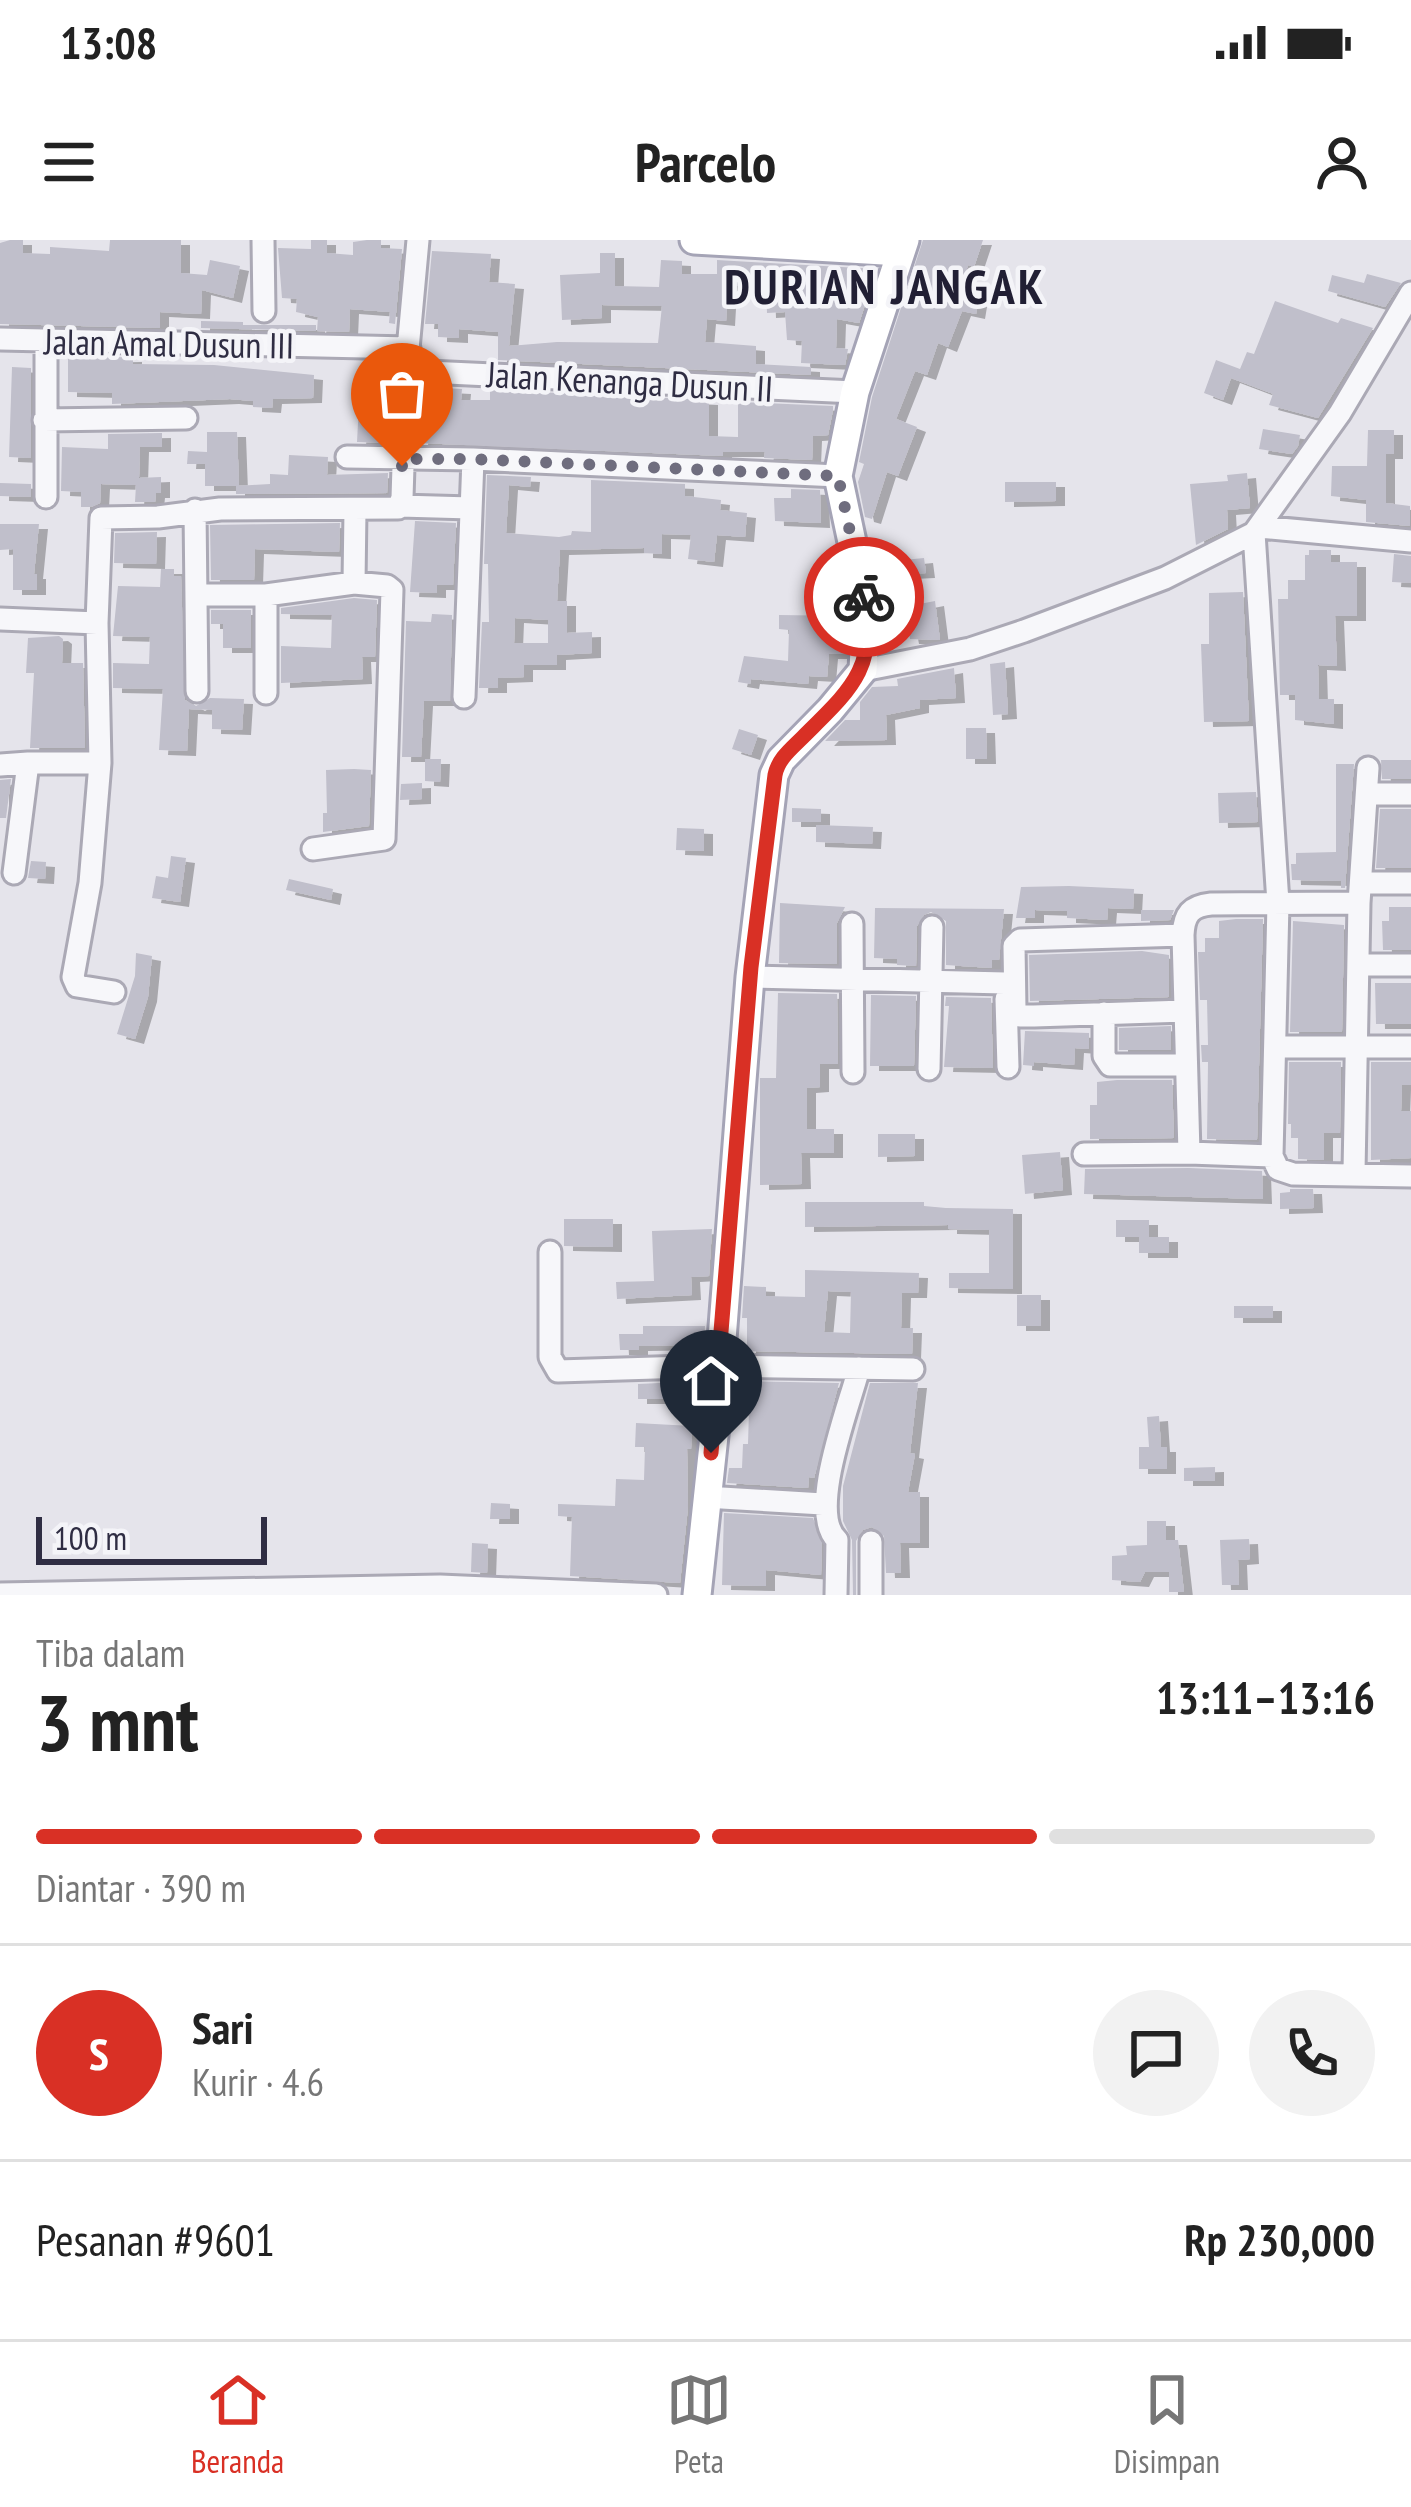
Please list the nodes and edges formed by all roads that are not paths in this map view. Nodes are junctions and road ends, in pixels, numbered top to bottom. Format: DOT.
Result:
graph roads {
  1 [pos="263,240"];
  2 [pos="418,240"];
  3 [pos="694,240"];
  4 [pos="903,246"];
  5 [pos="1411,293"];
  6 [pos="264,311"];
  7 [pos="0,339"];
  8 [pos="46,340"];
  9 [pos="407,359"];
  10 [pos="855,392"];
  11 [pos="186,418"];
  12 [pos="44,420"];
  13 [pos="347,457"];
  14 [pos="402,459"];
  15 [pos="473,459"];
  16 [pos="838,476"];
  17 [pos="46,497"];
  18 [pos="400,506"];
  19 [pos="471,508"];
  20 [pos="195,510"];
  21 [pos="355,510"];
  22 [pos="1257,530"];
  23 [pos="1411,541"];
  24 [pos="354,583"];
  25 [pos="198,595"];
  26 [pos="266,595"];
  27 [pos="0,620"];
  28 [pos="97,623"];
  29 [pos="863,670"];
  30 [pos="197,692"];
  31 [pos="266,693"];
  32 [pos="464,697"];
  33 [pos="28,764"];
  34 [pos="100,764"];
  35 [pos="0,765"];
  36 [pos="1368,767"];
  37 [pos="1368,794"];
  38 [pos="1411,794"];
  39 [pos="313,849"];
  40 [pos="14,873"];
  41 [pos="1411,883"];
  42 [pos="1360,893"];
  43 [pos="1278,903"];
  44 [pos="852,924"];
  45 [pos="932,928"];
  46 [pos="1183,934"];
  47 [pos="1005,944"];
  48 [pos="1411,964"];
  49 [pos="1360,965"];
  50 [pos="750,972"];
  51 [pos="852,976"];
  52 [pos="931,976"];
  53 [pos="1006,977"];
  54 [pos="114,992"];
  55 [pos="1185,1011"];
  56 [pos="1104,1013"];
  57 [pos="1276,1047"];
  58 [pos="1411,1048"];
  59 [pos="1358,1049"];
  60 [pos="1186,1065"];
  61 [pos="1007,1067"];
  62 [pos="929,1069"];
  63 [pos="853,1072"];
  64 [pos="1189,1153"];
  65 [pos="1084,1154"];
  66 [pos="1272,1156"];
  67 [pos="1354,1172"];
  68 [pos="1411,1176"];
  69 [pos="550,1252"];
  70 [pos="719,1366"];
  71 [pos="859,1369"];
  72 [pos="913,1369"];
  73 [pos="706,1497"];
  74 [pos="823,1504"];
  75 [pos="871,1542"];
  76 [pos="0,1594"];
  77 [pos="656,1595"];
  78 [pos="697,1595"];
  79 [pos="836,1595"];
  80 [pos="871,1595"];
  1 -- 6 [label="street"];
  2 -- 9 [label="street"];
  3 -- 4 [label="main road"];
  4 -- 10 [label="main road"];
  5 -- 22 [label="street"];
  7 -- 8 [label="street, Jalan Amal Dusun III"];
  8 -- 9 [label="street, Jalan Amal Dusun III"];
  8 -- 12 [label="street"];
  9 -- 10 [label="street, Jalan Kenanga Dusun II"];
  9 -- 14 [label="street"];
  10 -- 16 [label="main road"];
  11 -- 12 [label="street"];
  12 -- 17 [label="street"];
  13 -- 14 [label="street"];
  14 -- 15 [label="street"];
  14 -- 18 [label="street"];
  15 -- 16 [label="street"];
  15 -- 19 [label="street"];
  16 -- 29 [label="main road"];
  18 -- 19 [label="street"];
  18 -- 21 [label="street"];
  19 -- 32 [label="street"];
  20 -- 21 [label="street"];
  20 -- 25 [label="street"];
  20 -- 28 [label="street"];
  21 -- 24 [label="street"];
  22 -- 23 [label="street"];
  22 -- 29 [label="street"];
  22 -- 43 [label="street"];
  24 -- 26 [label="street"];
  24 -- 39 [label="street"];
  25 -- 26 [label="street"];
  25 -- 30 [label="street"];
  26 -- 31 [label="street"];
  27 -- 28 [label="street"];
  28 -- 34 [label="street"];
  29 -- 50 [label="main road"];
  33 -- 34 [label="street"];
  33 -- 35 [label="street"];
  33 -- 40 [label="street"];
  34 -- 54 [label="street"];
  36 -- 37 [label="street"];
  37 -- 38 [label="street"];
  37 -- 42 [label="street"];
  41 -- 42 [label="street"];
  42 -- 43 [label="street"];
  42 -- 49 [label="street"];
  43 -- 46 [label="street"];
  43 -- 57 [label="street"];
  44 -- 51 [label="street"];
  45 -- 52 [label="street"];
  46 -- 55 [label="street"];
  46 -- 56 [label="street"];
  47 -- 53 [label="street"];
  48 -- 49 [label="street"];
  49 -- 59 [label="street"];
  50 -- 51 [label="street"];
  50 -- 70 [label="main road"];
  51 -- 52 [label="street"];
  51 -- 63 [label="street"];
  52 -- 53 [label="street"];
  52 -- 62 [label="street"];
  53 -- 61 [label="street"];
  55 -- 56 [label="street"];
  55 -- 60 [label="street"];
  56 -- 60 [label="street"];
  57 -- 59 [label="street"];
  57 -- 66 [label="street"];
  58 -- 59 [label="street"];
  59 -- 67 [label="street"];
  60 -- 64 [label="street"];
  64 -- 65 [label="street"];
  64 -- 66 [label="street"];
  66 -- 67 [label="street"];
  67 -- 68 [label="street"];
  69 -- 70 [label="street"];
  70 -- 71 [label="street"];
  70 -- 73 [label="main road"];
  71 -- 72 [label="street"];
  71 -- 74 [label="street"];
  73 -- 74 [label="street"];
  73 -- 78 [label="main road"];
  74 -- 79 [label="street"];
  75 -- 80 [label="street"];
  76 -- 77 [label="street"];
}
